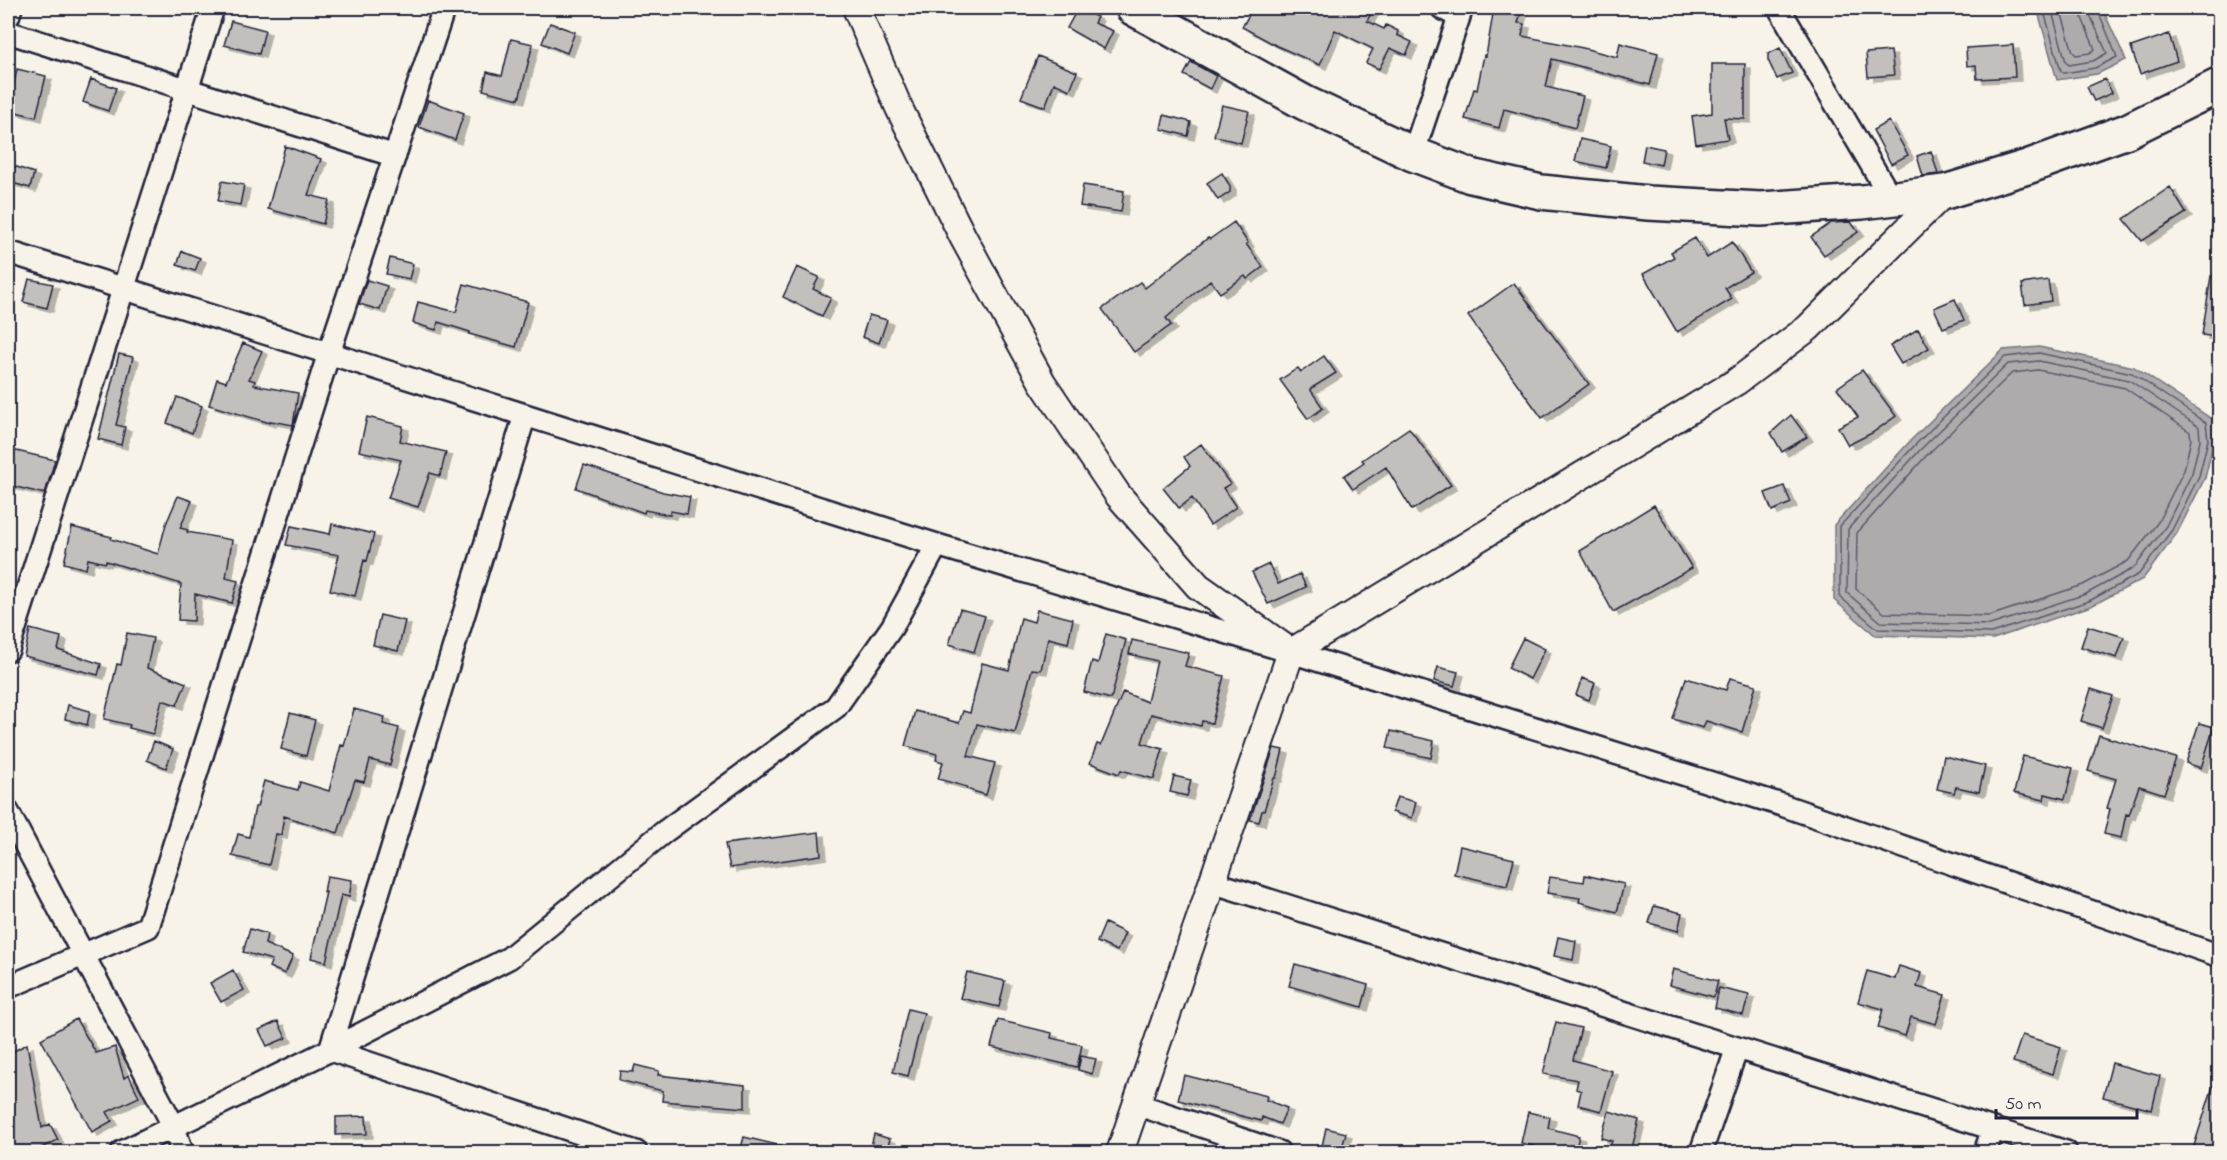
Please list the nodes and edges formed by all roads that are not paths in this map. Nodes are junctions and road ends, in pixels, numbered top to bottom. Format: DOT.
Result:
graph roads {
  1 [pos="11,8"];
  2 [pos="213,8"];
  3 [pos="444,8"];
  4 [pos="856,8"];
  5 [pos="1133,8"];
  6 [pos="1779,8"];
  7 [pos="1454,11"];
  8 [pos="8,17"];
  9 [pos="8,32"];
  10 [pos="2220,85"];
  11 [pos="187,89"];
  12 [pos="1413,154"];
  13 [pos="395,156"];
  14 [pos="1945,192"];
  15 [pos="1891,198"];
  16 [pos="8,252"];
  17 [pos="123,288"];
  18 [pos="329,353"];
  19 [pos="525,415"];
  20 [pos="937,545"];
  21 [pos="8,651"];
  22 [pos="1291,652"];
  23 [pos="8,812"];
  24 [pos="1212,882"];
  25 [pos="84,955"];
  26 [pos="2220,956"];
  27 [pos="8,987"];
  28 [pos="1737,1048"];
  29 [pos="330,1050"];
  30 [pos="1136,1104"];
  31 [pos="174,1127"];
  32 [pos="1993,1129"];
  33 [pos="122,1152"];
  34 [pos="182,1152"];
  35 [pos="636,1152"];
  36 [pos="1120,1152"];
  37 [pos="1279,1152"];
  38 [pos="1701,1152"];
  39 [pos="1985,1152"];
  40 [pos="2066,1152"];
  1 -- 8 [label="street"];
  2 -- 11 [label="street"];
  3 -- 13 [label="street"];
  4 -- 22 [label="street"];
  5 -- 12 [label="highway"];
  6 -- 15 [label="street"];
  7 -- 12 [label="street"];
  9 -- 11 [label="street"];
  10 -- 14 [label="highway"];
  11 -- 13 [label="street"];
  11 -- 17 [label="street"];
  12 -- 15 [label="highway"];
  13 -- 18 [label="street"];
  14 -- 15 [label="highway"];
  14 -- 22 [label="street"];
  16 -- 17 [label="street"];
  17 -- 18 [label="street"];
  17 -- 21 [label="street"];
  18 -- 19 [label="street"];
  18 -- 25 [label="street"];
  19 -- 20 [label="street"];
  19 -- 29 [label="street"];
  20 -- 22 [label="street"];
  20 -- 29 [label="street"];
  22 -- 24 [label="street"];
  22 -- 26 [label="street"];
  23 -- 25 [label="street"];
  24 -- 28 [label="street"];
  24 -- 30 [label="street"];
  25 -- 27 [label="street"];
  25 -- 31 [label="street"];
  28 -- 32 [label="street"];
  28 -- 38 [label="street"];
  29 -- 31 [label="street"];
  29 -- 35 [label="street"];
  30 -- 36 [label="street"];
  30 -- 37 [label="street"];
  31 -- 33 [label="street"];
  31 -- 34 [label="street"];
  32 -- 39 [label="street"];
  32 -- 40 [label="street"];
}
